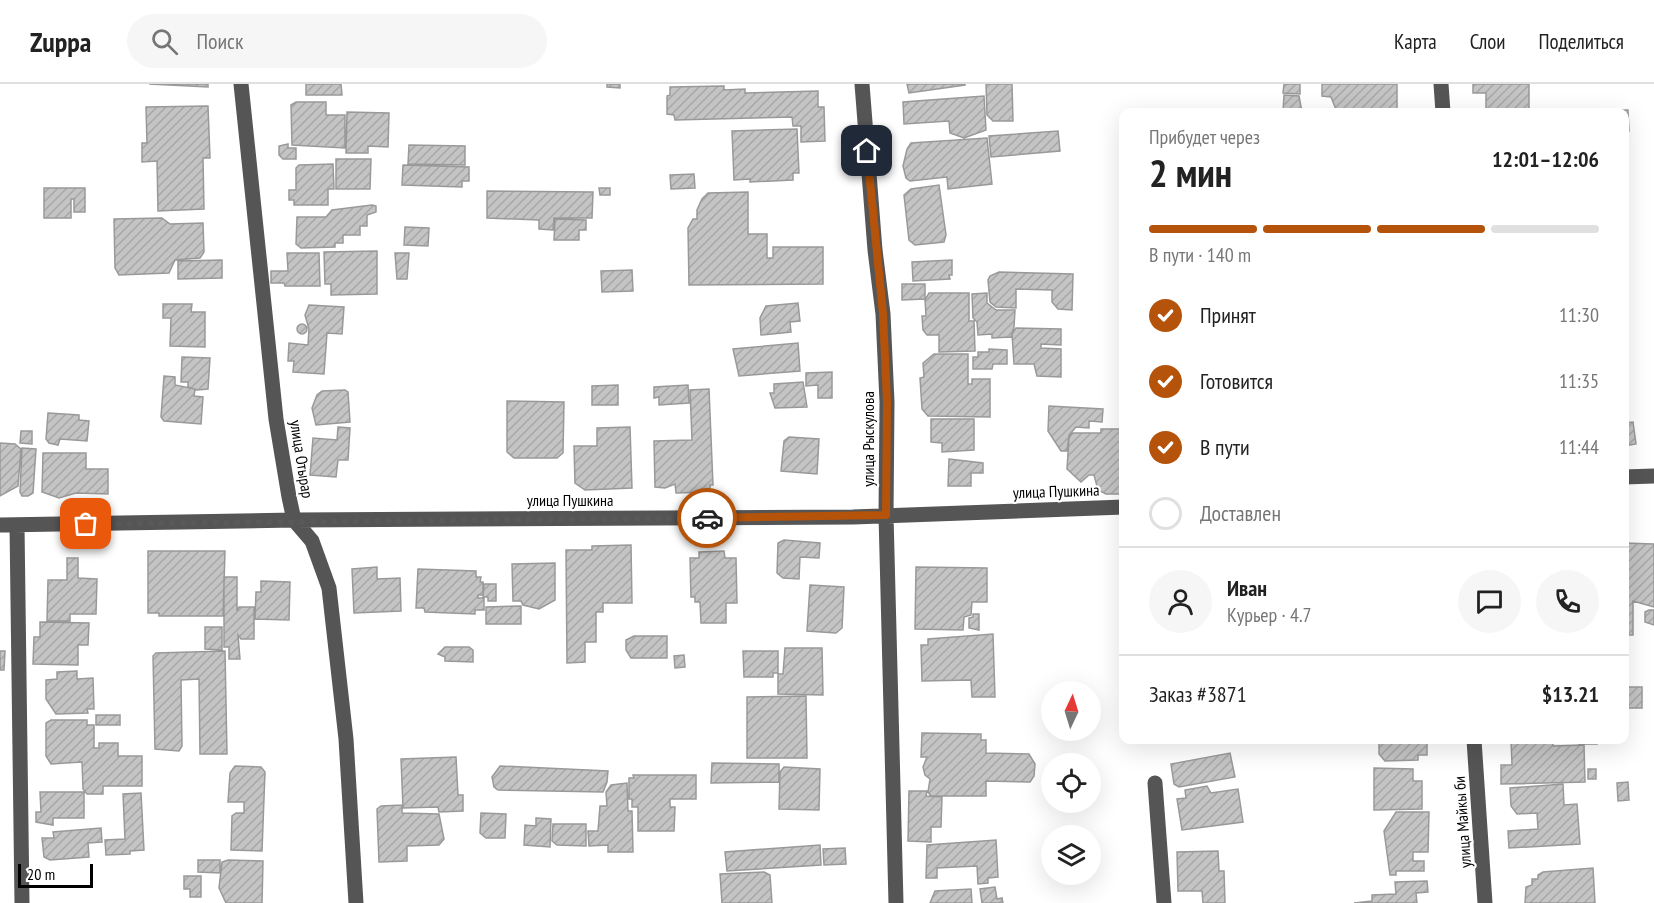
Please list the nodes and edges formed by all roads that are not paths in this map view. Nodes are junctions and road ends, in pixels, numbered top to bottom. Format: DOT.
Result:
graph roads {
  1 [pos="241,84"];
  2 [pos="862,84"];
  3 [pos="1441,84"];
  4 [pos="1443,108"];
  5 [pos="1654,476"];
  6 [pos="1629,477"];
  7 [pos="1119,507"];
  8 [pos="886,515"];
  9 [pos="294,520"];
  10 [pos="0,525"];
  11 [pos="17,525"];
  12 [pos="1474,744"];
  13 [pos="1155,783"];
  14 [pos="22,903"];
  15 [pos="356,903"];
  16 [pos="896,903"];
  17 [pos="1164,903"];
  18 [pos="1485,903"];
  1 -- 9 [label="street, улица Отырар"];
  2 -- 8 [label="street, улица Рыскулова"];
  3 -- 4 [label="street"];
  5 -- 6 [label="street"];
  7 -- 8 [label="street, улица Пушкина"];
  8 -- 9 [label="street, улица Пушкина"];
  8 -- 16 [label="street, улица Рыскулова"];
  9 -- 11 [label="street, улица Пушкина"];
  9 -- 15 [label="street, улица Отырар"];
  10 -- 11 [label="street, улица Пушкина"];
  11 -- 14 [label="street"];
  12 -- 18 [label="street, улица Майкы би"];
  13 -- 17 [label="street"];
}
